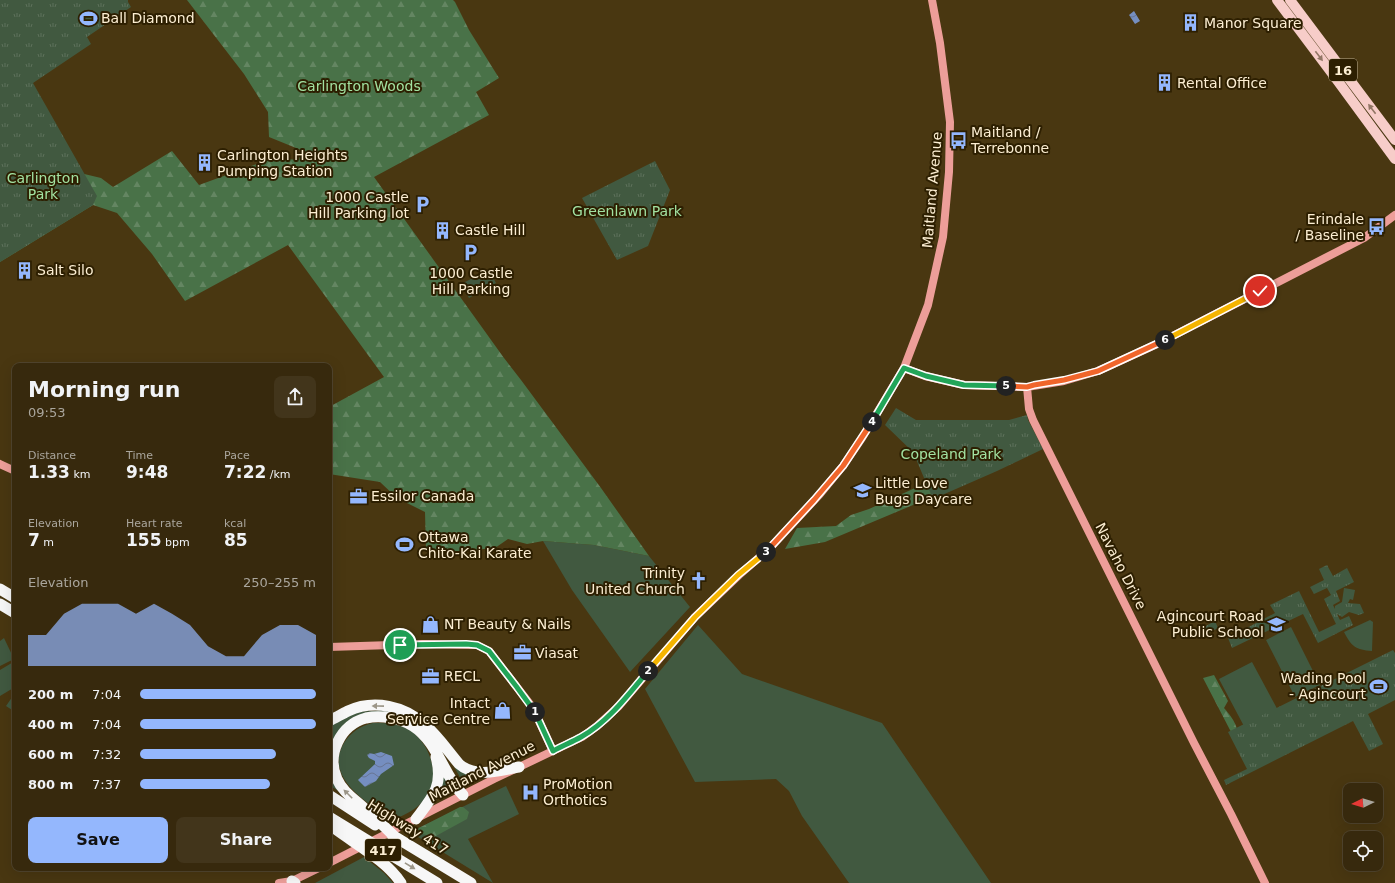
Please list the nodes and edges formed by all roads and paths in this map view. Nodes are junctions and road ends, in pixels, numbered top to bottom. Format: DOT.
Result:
graph roads {
  1 [pos="1277,0"];
  2 [pos="1290,0"];
  3 [pos="932,1"];
  4 [pos="1395,140"];
  5 [pos="1395,159"];
  6 [pos="1395,215"];
  7 [pos="904,368"];
  8 [pos="1027,387"];
  9 [pos="0,464"];
  10 [pos="12,470"];
  11 [pos="0,590"];
  12 [pos="12,596"];
  13 [pos="0,604"];
  14 [pos="12,611"];
  15 [pos="332,647"];
  16 [pos="332,720"];
  17 [pos="435,735"];
  18 [pos="433,747"];
  19 [pos="553,751"];
  20 [pos="519,767"];
  21 [pos="463,795"];
  22 [pos="332,797"];
  23 [pos="332,819"];
  24 [pos="416,819"];
  25 [pos="332,826"];
  26 [pos="397,839"];
  27 [pos="332,862"];
  28 [pos="314,871"];
  29 [pos="279,883"];
  30 [pos="292,883"];
  31 [pos="401,883"];
  32 [pos="437,883"];
  33 [pos="471,883"];
  34 [pos="1265,883"];
  1 -- 5 [label="main road, 16, one-way"];
  4 -- 2 [label="main road, 16, one-way"];
  3 -- 7 [label="street, Maitland Avenue"];
  6 -- 8 [label="street"];
  7 -- 8 [label="street"];
  7 -- 19 [label="street, Maitland Avenue"];
  8 -- 34 [label="street, Navaho Drive"];
  9 -- 10 [label="street"];
  11 -- 12 [label="highway"];
  13 -- 14 [label="highway"];
  15 -- 19 [label="street"];
  17 -- 16 [label="highway, one-way"];
  17 -- 20 [label="highway"];
  17 -- 21 [label="highway"];
  18 -- 21 [label="highway"];
  18 -- 24 [label="highway"];
  26 -- 18 [label="highway, one-way"];
  19 -- 20 [label="street, Maitland Avenue"];
  20 -- 21 [label="street, Maitland Avenue"];
  21 -- 24 [label="street, Maitland Avenue"];
  22 -- 26 [label="highway, Highway 417 / 417"];
  23 -- 32 [label="highway, 417, one-way"];
  24 -- 27 [label="street, Maitland Avenue"];
  25 -- 31 [label="highway"];
  26 -- 33 [label="highway, Highway 417 / 417"];
  28 -- 30 [label="street"];
  29 -- 30 [label="street"];
}
